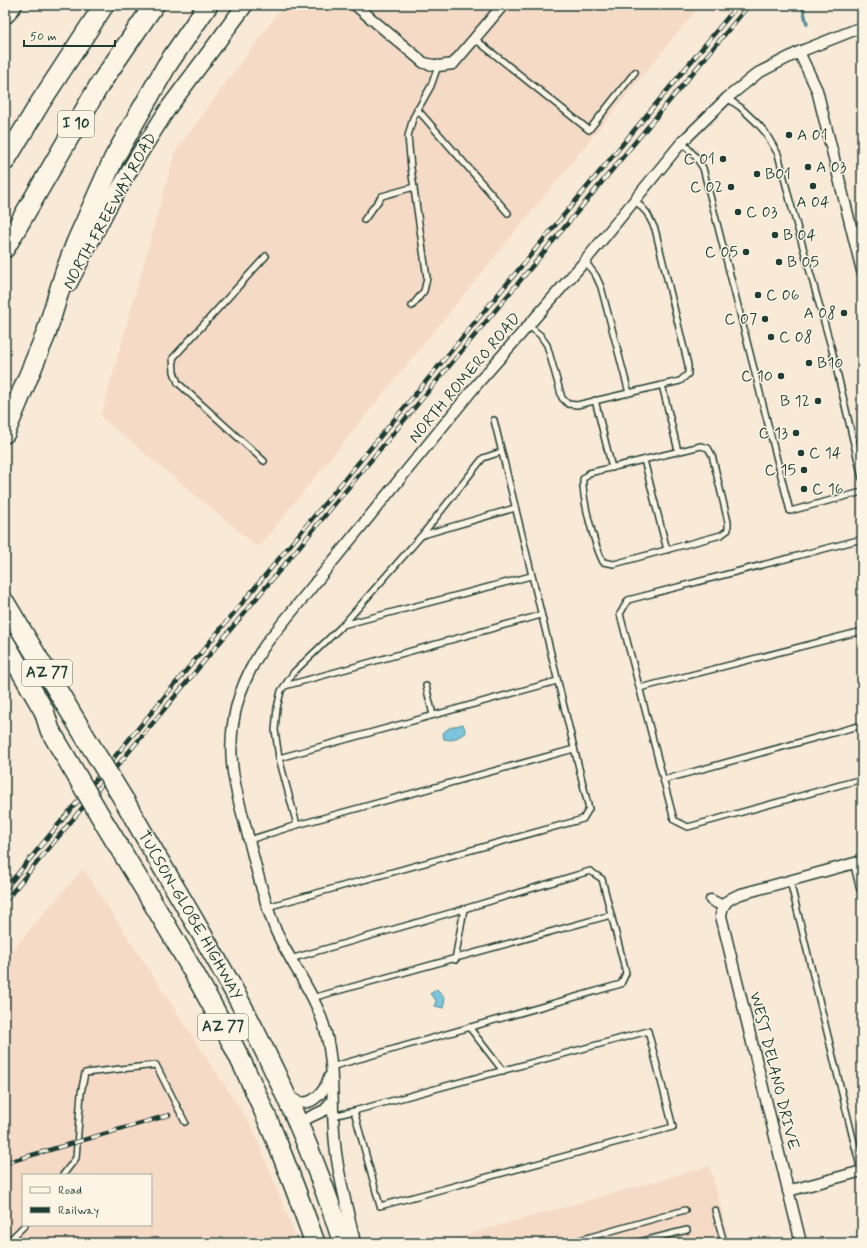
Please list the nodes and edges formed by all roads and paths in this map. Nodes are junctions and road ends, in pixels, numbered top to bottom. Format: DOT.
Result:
graph roads {
  1 [pos="12,5"];
  2 [pos="104,5"];
  3 [pos="154,5"];
  4 [pos="208,5"];
  5 [pos="245,5"];
  6 [pos="355,5"];
  7 [pos="503,5"];
  8 [pos="5,14"];
  9 [pos="862,27"];
  10 [pos="475,39"];
  11 [pos="799,52"];
  12 [pos="438,66"];
  13 [pos="635,72"];
  14 [pos="727,98"];
  15 [pos="417,110"];
  16 [pos="682,142"];
  17 [pos="5,161"];
  18 [pos="414,187"];
  19 [pos="635,200"];
  20 [pos="508,213"];
  21 [pos="364,220"];
  22 [pos="862,227"];
  23 [pos="852,230"];
  24 [pos="5,248"];
  25 [pos="266,256"];
  26 [pos="585,261"];
  27 [pos="862,271"];
  28 [pos="412,306"];
  29 [pos="529,326"];
  30 [pos="46,334"];
  31 [pos="662,385"];
  32 [pos="629,393"];
  33 [pos="595,400"];
  34 [pos="494,420"];
  35 [pos="5,433"];
  36 [pos="678,451"];
  37 [pos="501,452"];
  38 [pos="264,460"];
  39 [pos="644,460"];
  40 [pos="612,468"];
  41 [pos="862,478"];
  42 [pos="862,492"];
  43 [pos="515,508"];
  44 [pos="422,535"];
  45 [pos="862,539"];
  46 [pos="667,550"];
  47 [pos="531,576"];
  48 [pos="5,603"];
  49 [pos="541,615"];
  50 [pos="343,625"];
  51 [pos="862,631"];
  52 [pos="5,643"];
  53 [pos="5,670"];
  54 [pos="557,681"];
  55 [pos="284,686"];
  56 [pos="426,686"];
  57 [pos="640,688"];
  58 [pos="433,715"];
  59 [pos="862,725"];
  60 [pos="50,730"];
  61 [pos="574,749"];
  62 [pos="280,758"];
  63 [pos="862,779"];
  64 [pos="663,780"];
  65 [pos="297,825"];
  66 [pos="249,840"];
  67 [pos="859,862"];
  68 [pos="790,881"];
  69 [pos="862,888"];
  70 [pos="711,900"];
  71 [pos="723,906"];
  72 [pos="267,907"];
  73 [pos="464,910"];
  74 [pos="611,915"];
  75 [pos="290,959"];
  76 [pos="455,960"];
  77 [pos="312,998"];
  78 [pos="469,1028"];
  79 [pos="330,1067"];
  80 [pos="503,1071"];
  81 [pos="274,1072"];
  82 [pos="332,1100"];
  83 [pos="354,1111"];
  84 [pos="333,1116"];
  85 [pos="185,1122"];
  86 [pos="297,1123"];
  87 [pos="287,1168"];
  88 [pos="861,1171"];
  89 [pos="64,1174"];
  90 [pos="788,1191"];
  91 [pos="330,1205"];
  92 [pos="685,1210"];
  93 [pos="715,1210"];
  94 [pos="305,1214"];
  95 [pos="24,1226"];
  96 [pos="687,1230"];
  97 [pos="7,1243"];
  98 [pos="315,1243"];
  99 [pos="343,1243"];
  100 [pos="355,1243"];
  101 [pos="569,1243"];
  102 [pos="636,1243"];
  103 [pos="724,1243"];
  104 [pos="801,1243"];
  1 -- 8 [label="highway"];
  2 -- 17 [label="highway, I 10"];
  3 -- 24 [label="highway, I 10"];
  4 -- 30 [label="highway"];
  5 -- 30 [label="main road, NORTH FREEWAY ROAD"];
  6 -- 12 [label="street"];
  7 -- 10 [label="street"];
  9 -- 11 [label="street, NORTH ROMERO ROAD"];
  10 -- 12 [label="street"];
  10 -- 13 [label="lane"];
  11 -- 14 [label="street, NORTH ROMERO ROAD"];
  11 -- 23 [label="street"];
  12 -- 15 [label="lane"];
  14 -- 16 [label="street, NORTH ROMERO ROAD"];
  14 -- 41 [label="lane"];
  15 -- 18 [label="lane"];
  15 -- 20 [label="lane"];
  16 -- 19 [label="street, NORTH ROMERO ROAD"];
  16 -- 42 [label="lane"];
  18 -- 21 [label="lane"];
  18 -- 28 [label="lane"];
  19 -- 26 [label="street, NORTH ROMERO ROAD"];
  19 -- 31 [label="lane"];
  22 -- 23 [label="lane"];
  23 -- 27 [label="street"];
  25 -- 38 [label="lane"];
  26 -- 29 [label="street, NORTH ROMERO ROAD"];
  26 -- 32 [label="lane"];
  29 -- 33 [label="lane"];
  29 -- 66 [label="street, NORTH ROMERO ROAD"];
  30 -- 35 [label="highway, NORTH FREEWAY ROAD"];
  31 -- 32 [label="lane"];
  31 -- 36 [label="lane"];
  32 -- 33 [label="lane"];
  33 -- 40 [label="lane"];
  34 -- 37 [label="lane"];
  36 -- 39 [label="lane"];
  36 -- 46 [label="lane"];
  37 -- 43 [label="lane"];
  37 -- 44 [label="lane"];
  39 -- 40 [label="lane"];
  39 -- 46 [label="lane"];
  40 -- 46 [label="lane"];
  43 -- 44 [label="lane"];
  43 -- 47 [label="lane"];
  44 -- 50 [label="lane"];
  45 -- 57 [label="lane"];
  47 -- 49 [label="lane"];
  47 -- 50 [label="lane"];
  48 -- 81 [label="highway, TUCSON-GLOBE HIGHWAY / AZ 77, bridge"];
  49 -- 54 [label="lane"];
  49 -- 55 [label="lane"];
  50 -- 55 [label="lane"];
  51 -- 57 [label="lane"];
  52 -- 60 [label="highway, TUCSON-GLOBE HIGHWAY / AZ 77"];
  53 -- 60 [label="highway"];
  54 -- 58 [label="lane"];
  54 -- 61 [label="lane"];
  55 -- 62 [label="lane"];
  56 -- 58 [label="lane"];
  57 -- 64 [label="lane"];
  58 -- 62 [label="lane"];
  59 -- 64 [label="lane"];
  60 -- 87 [label="highway, TUCSON-GLOBE HIGHWAY / AZ 77, bridge"];
  61 -- 65 [label="lane"];
  61 -- 72 [label="lane"];
  62 -- 65 [label="lane"];
  63 -- 64 [label="lane"];
  65 -- 66 [label="lane"];
  66 -- 72 [label="street, NORTH ROMERO ROAD"];
  67 -- 68 [label="street"];
  67 -- 69 [label="street"];
  68 -- 71 [label="street"];
  68 -- 88 [label="lane"];
  70 -- 71 [label="street"];
  71 -- 90 [label="street, WEST DELANO DRIVE"];
  72 -- 75 [label="street, NORTH ROMERO ROAD"];
  73 -- 74 [label="lane"];
  73 -- 75 [label="lane"];
  73 -- 76 [label="lane"];
  74 -- 76 [label="lane"];
  74 -- 78 [label="lane"];
  75 -- 77 [label="street, NORTH ROMERO ROAD"];
  76 -- 77 [label="lane"];
  77 -- 79 [label="street, NORTH ROMERO ROAD"];
  78 -- 79 [label="lane"];
  78 -- 80 [label="lane"];
  79 -- 81 [label="street"];
  79 -- 82 [label="street"];
  80 -- 83 [label="lane"];
  80 -- 83 [label="lane"];
  81 -- 86 [label="highway, TUCSON-GLOBE HIGHWAY / AZ 77"];
  82 -- 84 [label="street"];
  82 -- 86 [label="street"];
  83 -- 84 [label="lane"];
  84 -- 100 [label="street"];
  85 -- 89 [label="lane"];
  86 -- 87 [label="highway"];
  86 -- 91 [label="highway, TUCSON-GLOBE HIGHWAY / AZ 77"];
  87 -- 94 [label="highway, TUCSON-GLOBE HIGHWAY / AZ 77"];
  88 -- 90 [label="street"];
  90 -- 104 [label="street, WEST DELANO DRIVE"];
  91 -- 94 [label="highway"];
  91 -- 99 [label="highway, TUCSON-GLOBE HIGHWAY / AZ 77"];
  92 -- 101 [label="lane"];
  93 -- 103 [label="lane"];
  94 -- 98 [label="highway, TUCSON-GLOBE HIGHWAY / AZ 77"];
  95 -- 97 [label="lane"];
  96 -- 102 [label="lane"];
}
